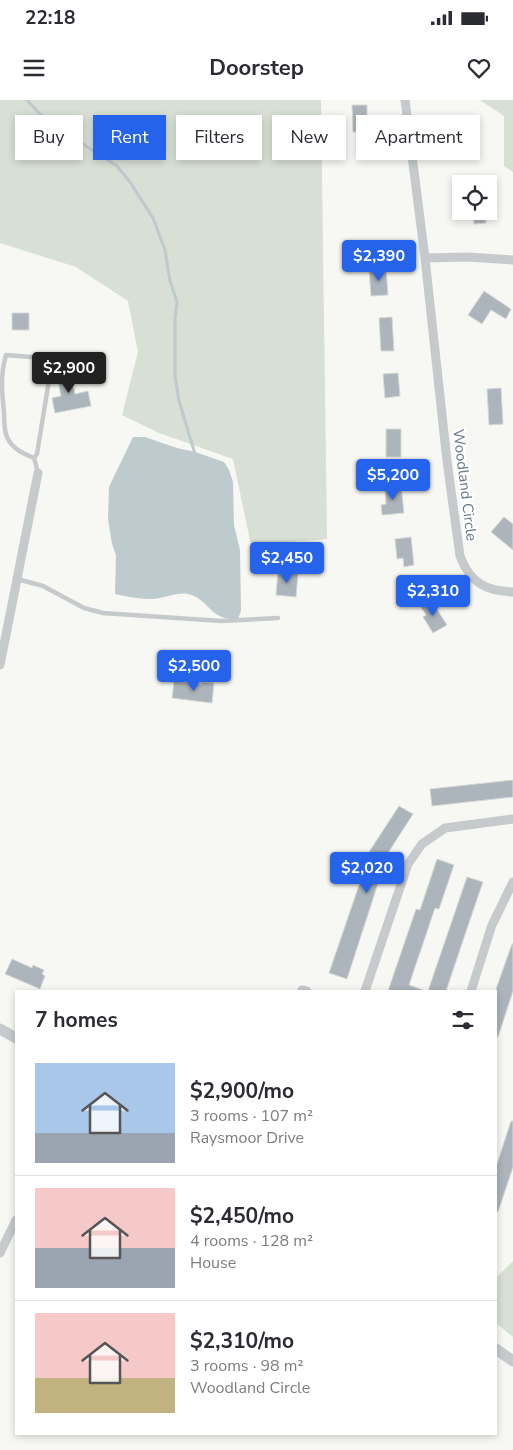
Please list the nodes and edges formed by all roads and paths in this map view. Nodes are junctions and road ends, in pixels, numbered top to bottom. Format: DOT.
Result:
graph roads {
  1 [pos="405,100"];
  2 [pos="425,258"];
  3 [pos="513,260"];
  4 [pos="34,458"];
  5 [pos="38,474"];
  6 [pos="17,579"];
  7 [pos="513,592"];
  8 [pos="278,618"];
  9 [pos="0,665"];
  10 [pos="513,819"];
  11 [pos="513,882"];
  12 [pos="365,990"];
  13 [pos="471,990"];
  14 [pos="0,1029"];
  15 [pos="15,1037"];
  16 [pos="15,1222"];
  17 [pos="0,1253"];
  18 [pos="497,1350"];
  19 [pos="513,1361"];
  1 -- 2 [label="street, Woodland Circle"];
  2 -- 3 [label="street"];
  2 -- 7 [label="street, Woodland Circle"];
  4 -- 4 [label="lane"];
  4 -- 5 [label="lane"];
  5 -- 6 [label="street"];
  6 -- 8 [label="lane"];
  6 -- 9 [label="street"];
  10 -- 12 [label="street"];
  11 -- 13 [label="street"];
  14 -- 15 [label="street"];
  16 -- 17 [label="street"];
  18 -- 19 [label="street"];
}
